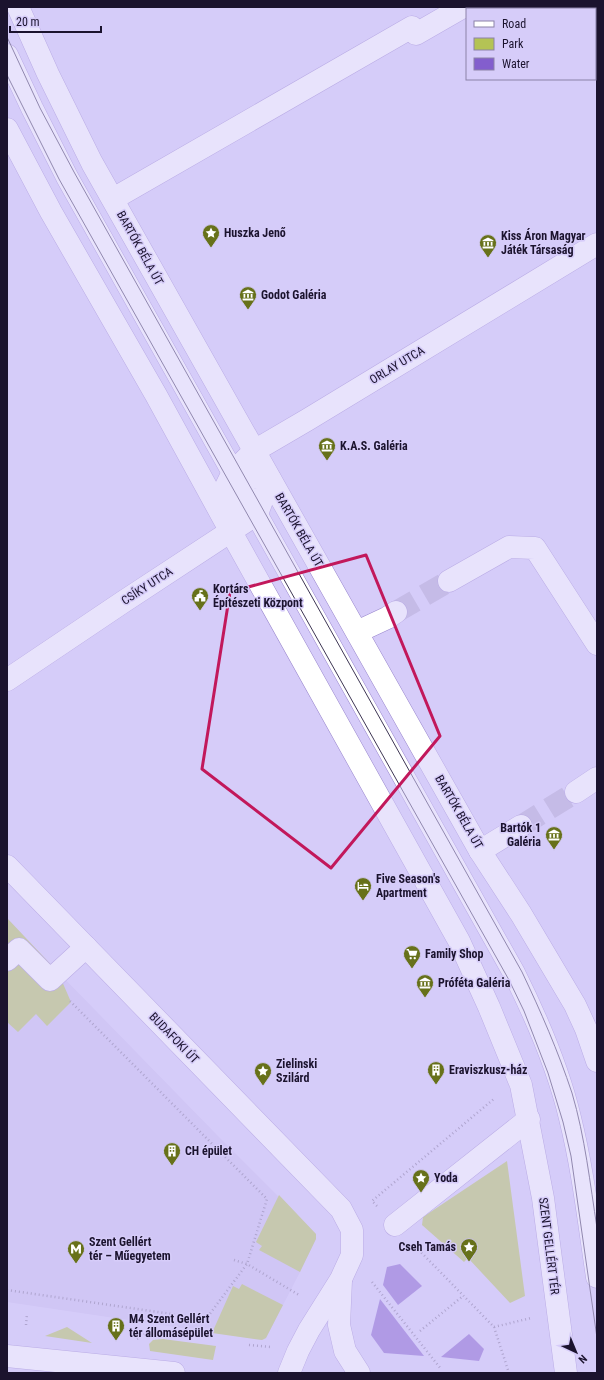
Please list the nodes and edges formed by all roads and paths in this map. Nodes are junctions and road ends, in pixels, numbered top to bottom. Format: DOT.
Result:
graph roads {
  1 [pos="18,7"];
  2 [pos="463,7"];
  3 [pos="7,55"];
  4 [pos="7,129"];
  5 [pos="113,199"];
  6 [pos="597,244"];
  7 [pos="254,451"];
  8 [pos="234,474"];
  9 [pos="270,479"];
  10 [pos="217,505"];
  11 [pos="257,514"];
  12 [pos="230,532"];
  13 [pos="449,581"];
  14 [pos="396,612"];
  15 [pos="357,632"];
  16 [pos="597,644"];
  17 [pos="7,680"];
  18 [pos="597,778"];
  19 [pos="576,792"];
  20 [pos="521,826"];
  21 [pos="480,851"];
  22 [pos="7,866"];
  23 [pos="86,947"];
  24 [pos="7,960"];
  25 [pos="66,997"];
  26 [pos="595,1054"];
  27 [pos="499,1095"];
  28 [pos="529,1119"];
  29 [pos="395,1225"];
  30 [pos="234,1260"];
  31 [pos="247,1264"];
  32 [pos="597,1277"];
  33 [pos="341,1279"];
  34 [pos="372,1282"];
  35 [pos="7,1290"];
  36 [pos="299,1295"];
  37 [pos="463,1296"];
  38 [pos="27,1314"];
  39 [pos="534,1317"];
  40 [pos="26,1325"];
  41 [pos="494,1327"];
  42 [pos="150,1331"];
  43 [pos="420,1331"];
  44 [pos="137,1339"];
  45 [pos="249,1346"];
  46 [pos="271,1347"];
  47 [pos="7,1356"];
  48 [pos="441,1369"];
  49 [pos="174,1373"];
  50 [pos="289,1373"];
  51 [pos="359,1373"];
  52 [pos="509,1373"];
  53 [pos="566,1373"];
  1 -- 5 [label="main road, BARTÓK BÉLA ÚT"];
  2 -- 5 [label="main road"];
  3 -- 8 [label="main road"];
  4 -- 10 [label="main road"];
  5 -- 7 [label="main road, BARTÓK BÉLA ÚT"];
  6 -- 7 [label="main road, ORLAY UTCA"];
  7 -- 8 [label="main road, ORLAY UTCA"];
  7 -- 9 [label="main road, BARTÓK BÉLA ÚT"];
  8 -- 9 [label="main road"];
  8 -- 10 [label="main road, ORLAY UTCA"];
  8 -- 11 [label="main road"];
  8 -- 12 [label="main road"];
  9 -- 11 [label="main road"];
  9 -- 15 [label="main road, BARTÓK BÉLA ÚT"];
  10 -- 12 [label="main road"];
  11 -- 12 [label="main road, CSÍKY UTCA"];
  11 -- 32 [label="main road"];
  12 -- 17 [label="main road, CSÍKY UTCA"];
  12 -- 28 [label="main road"];
  13 -- 16 [label="main road"];
  14 -- 15 [label="main road"];
  15 -- 21 [label="main road, BARTÓK BÉLA ÚT"];
  18 -- 19 [label="main road"];
  20 -- 21 [label="main road"];
  21 -- 26 [label="main road, BARTÓK BÉLA ÚT"];
  22 -- 23 [label="main road, BUDAFOKI ÚT"];
  23 -- 24 [label="main road"];
  23 -- 33 [label="main road, BUDAFOKI ÚT"];
  25 -- 31 [label="path"];
  27 -- 29 [label="path"];
  28 -- 29 [label="main road"];
  28 -- 53 [label="main road, SZENT GELLÉRT TÉR"];
  29 -- 37 [label="path"];
  30 -- 31 [label="path"];
  31 -- 35 [label="path"];
  31 -- 36 [label="path"];
  33 -- 50 [label="main road"];
  33 -- 51 [label="main road"];
  34 -- 48 [label="path"];
  37 -- 41 [label="path"];
  37 -- 43 [label="path"];
  38 -- 40 [label="path"];
  39 -- 41 [label="path"];
  41 -- 52 [label="path"];
  42 -- 44 [label="path"];
  45 -- 46 [label="path"];
  47 -- 49 [label="main road"];
}
